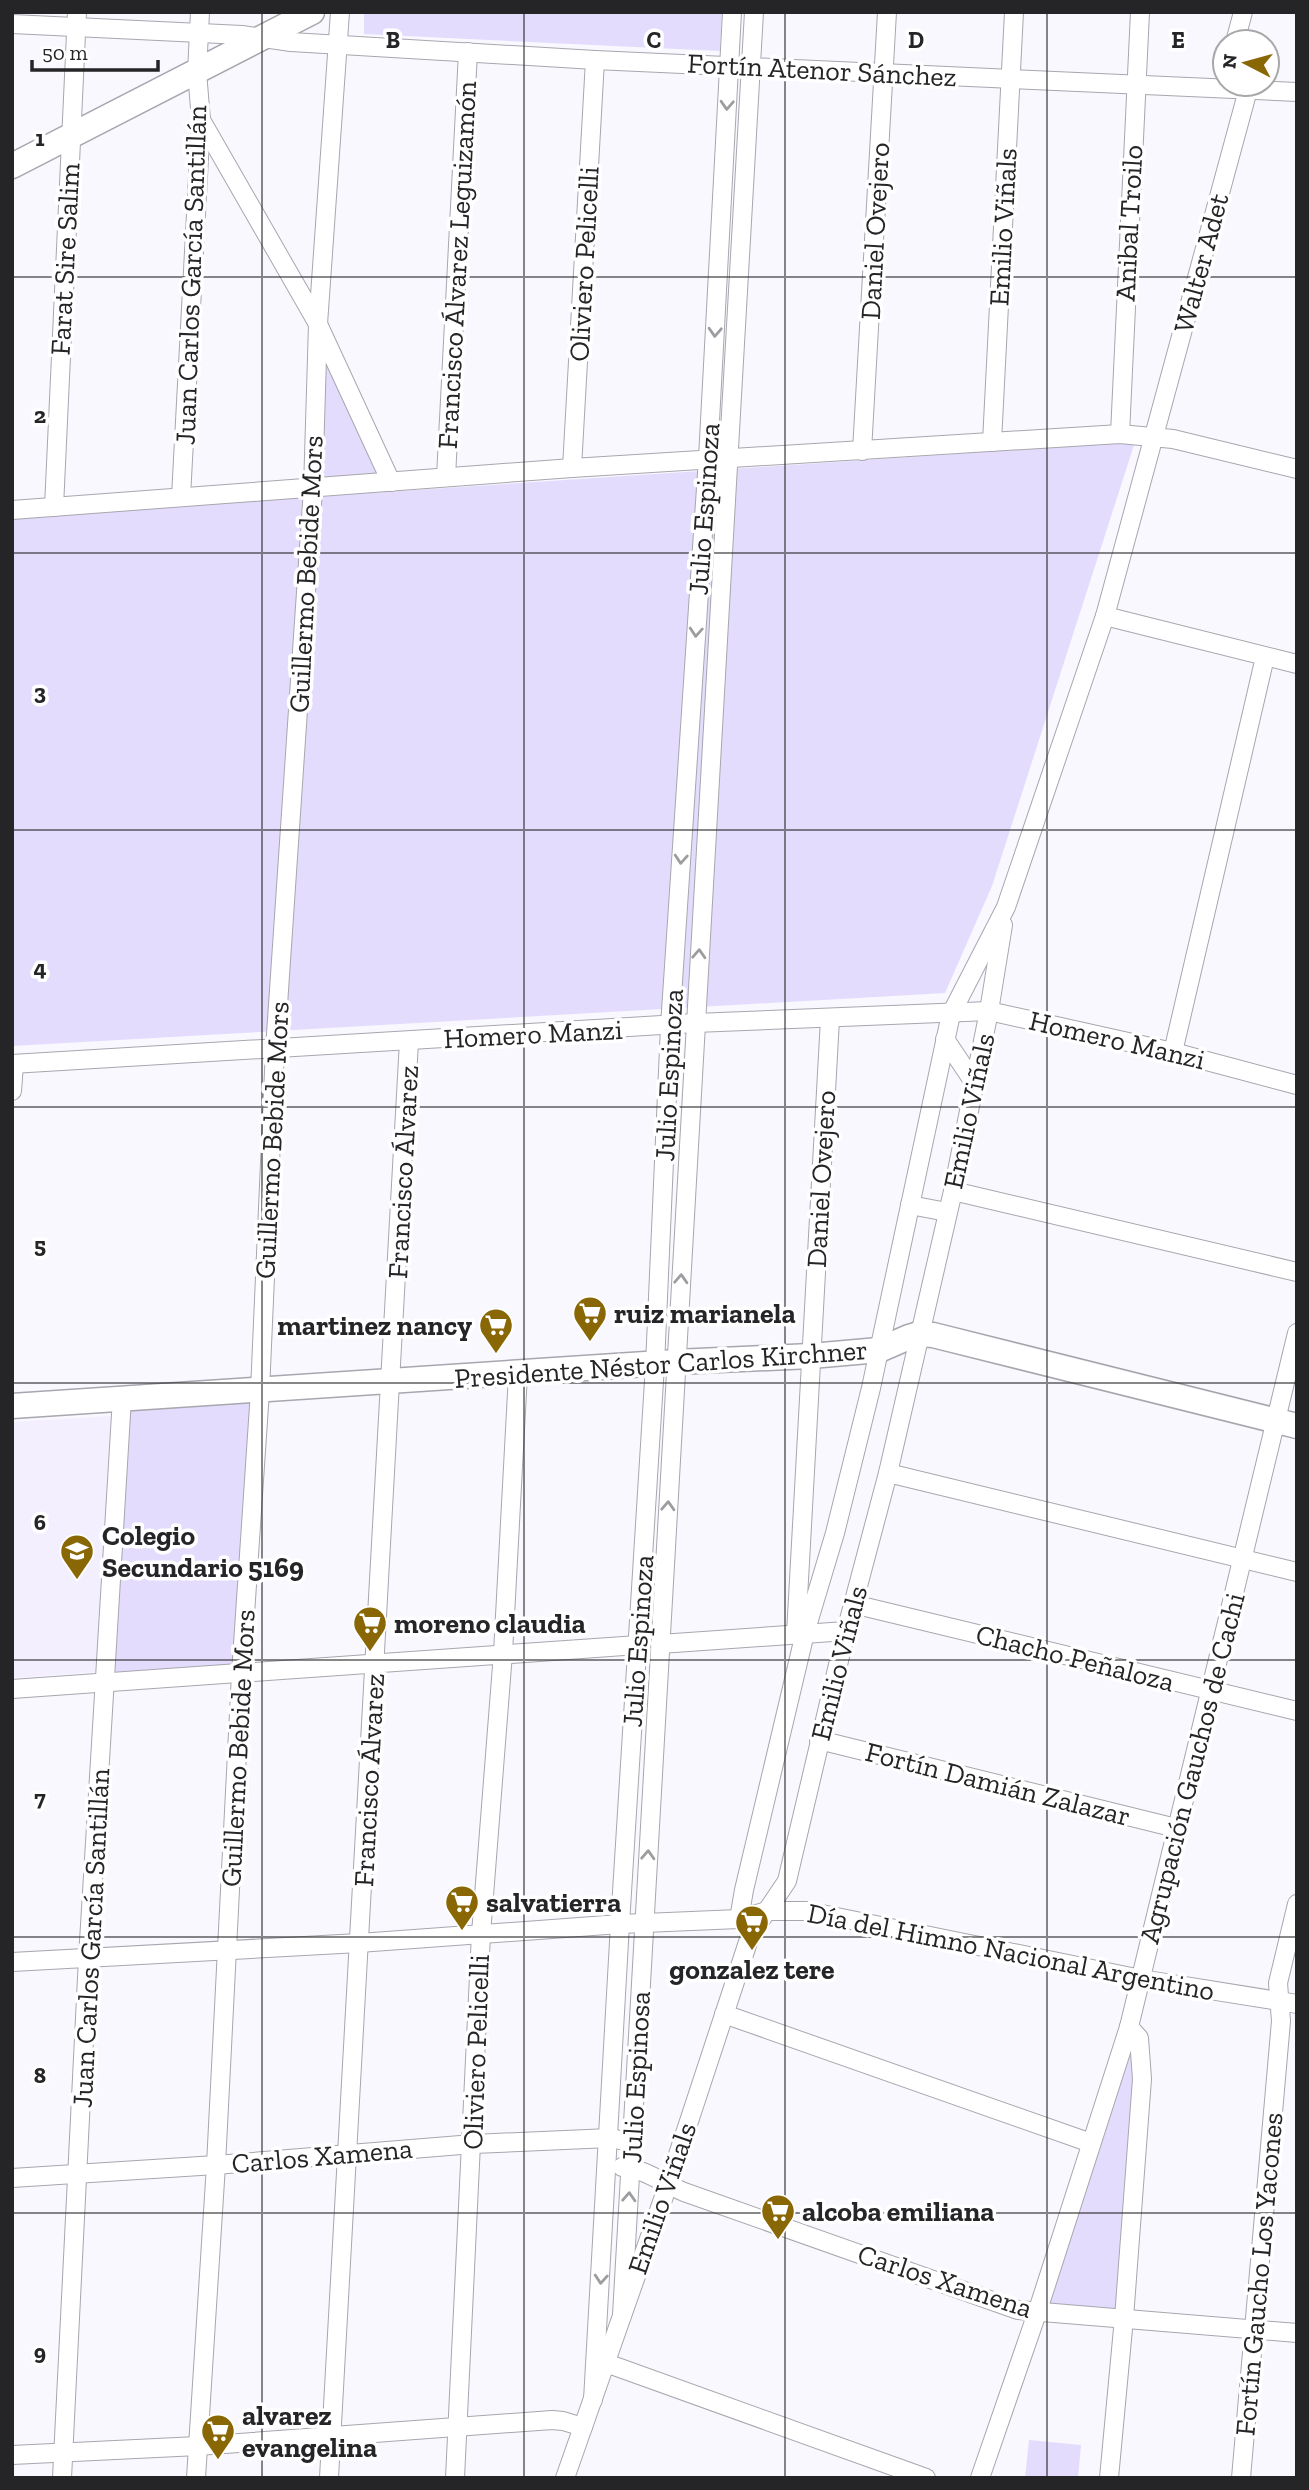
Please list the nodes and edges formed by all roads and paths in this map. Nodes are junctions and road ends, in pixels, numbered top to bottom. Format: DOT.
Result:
graph roads {
  1 [pos="200,12"];
  2 [pos="312,12"];
  3 [pos="340,12"];
  4 [pos="732,12"];
  5 [pos="754,12"];
  6 [pos="887,12"];
  7 [pos="1014,12"];
  8 [pos="1140,12"];
  9 [pos="76,20"];
  10 [pos="12,24"];
  11 [pos="199,33"];
  12 [pos="262,38"];
  13 [pos="338,44"];
  14 [pos="468,52"];
  15 [pos="596,60"];
  16 [pos="729,66"];
  17 [pos="751,67"];
  18 [pos="197,72"];
  19 [pos="885,72"];
  20 [pos="1011,80"];
  21 [pos="1211,84"];
  22 [pos="1136,85"];
  23 [pos="1246,98"];
  24 [pos="201,120"];
  25 [pos="71,136"];
  26 [pos="12,166"];
  27 [pos="318,324"];
  28 [pos="1120,434"];
  29 [pos="1154,436"];
  30 [pos="992,442"];
  31 [pos="862,450"];
  32 [pos="727,457"];
  33 [pos="708,458"];
  34 [pos="572,468"];
  35 [pos="1297,469"];
  36 [pos="446,477"];
  37 [pos="391,482"];
  38 [pos="313,489"];
  39 [pos="181,496"];
  40 [pos="54,506"];
  41 [pos="12,510"];
  42 [pos="1105,616"];
  43 [pos="1265,657"];
  44 [pos="1297,664"];
  45 [pos="1006,907"];
  46 [pos="989,1011"];
  47 [pos="951,1014"];
  48 [pos="830,1018"];
  49 [pos="695,1023"];
  50 [pos="670,1026"];
  51 [pos="945,1039"];
  52 [pos="409,1041"];
  53 [pos="275,1049"];
  54 [pos="1173,1052"];
  55 [pos="13,1064"];
  56 [pos="975,1084"];
  57 [pos="1297,1084"];
  58 [pos="12,1091"];
  59 [pos="953,1191"];
  60 [pos="911,1205"];
  61 [pos="947,1212"];
  62 [pos="1297,1272"];
  63 [pos="1297,1333"];
  64 [pos="919,1334"];
  65 [pos="879,1350"];
  66 [pos="811,1356"];
  67 [pos="666,1363"];
  68 [pos="518,1374"];
  69 [pos="392,1381"];
  70 [pos="260,1391"];
  71 [pos="122,1398"];
  72 [pos="12,1406"];
  73 [pos="1286,1423"];
  74 [pos="888,1473"];
  75 [pos="1242,1559"];
  76 [pos="1297,1572"];
  77 [pos="853,1604"];
  78 [pos="846,1631"];
  79 [pos="800,1634"];
  80 [pos="660,1644"];
  81 [pos="638,1645"];
  82 [pos="503,1653"];
  83 [pos="376,1663"];
  84 [pos="241,1674"];
  85 [pos="105,1682"];
  86 [pos="12,1689"];
  87 [pos="1210,1691"];
  88 [pos="1297,1711"];
  89 [pos="819,1740"];
  90 [pos="1176,1828"];
  91 [pos="1297,1904"];
  92 [pos="767,1911"];
  93 [pos="740,1919"];
  94 [pos="620,1924"];
  95 [pos="644,1924"];
  96 [pos="481,1934"];
  97 [pos="359,1943"];
  98 [pos="226,1950"];
  99 [pos="88,1958"];
  100 [pos="12,1962"];
  101 [pos="1141,1979"];
  102 [pos="1288,2003"];
  103 [pos="724,2014"];
  104 [pos="1129,2027"];
  105 [pos="610,2138"];
  106 [pos="632,2143"];
  107 [pos="1091,2143"];
  108 [pos="473,2144"];
  109 [pos="347,2153"];
  110 [pos="216,2165"];
  111 [pos="608,2166"];
  112 [pos="631,2168"];
  113 [pos="78,2175"];
  114 [pos="12,2178"];
  115 [pos="668,2185"];
  116 [pos="1037,2313"];
  117 [pos="622,2315"];
  118 [pos="1124,2318"];
  119 [pos="1254,2329"];
  120 [pos="1297,2333"];
  121 [pos="606,2363"];
  122 [pos="593,2400"];
  123 [pos="458,2426"];
  124 [pos="583,2427"];
  125 [pos="331,2437"];
  126 [pos="198,2446"];
  127 [pos="64,2452"];
  128 [pos="12,2455"];
  129 [pos="62,2478"];
  130 [pos="196,2478"];
  131 [pos="329,2478"];
  132 [pos="455,2478"];
  133 [pos="565,2478"];
  134 [pos="926,2478"];
  135 [pos="980,2478"];
  136 [pos="1109,2478"];
  137 [pos="1241,2478"];
  1 -- 11 [label="street, Juan Carlos García Santillán"];
  2 -- 12 [label="street"];
  3 -- 13 [label="street, Guillermo Bebide Mors"];
  4 -- 16 [label="street, Julio Espinoza"];
  5 -- 17 [label="street, Julio Espinoza"];
  6 -- 19 [label="street, Daniel Ovejero"];
  7 -- 20 [label="street, Emilio Viñals"];
  8 -- 22 [label="street, Anibal Troilo"];
  9 -- 10 [label="street, Fortín Atenor Sánchez"];
  9 -- 11 [label="street, Fortín Atenor Sánchez"];
  9 -- 25 [label="street, Farat Sire Salim"];
  11 -- 12 [label="street, Fortín Atenor Sánchez"];
  11 -- 18 [label="street, Juan Carlos García Santillán"];
  12 -- 13 [label="street, Fortín Atenor Sánchez"];
  12 -- 18 [label="street"];
  13 -- 14 [label="street, Fortín Atenor Sánchez"];
  13 -- 27 [label="street, Guillermo Bebide Mors"];
  14 -- 15 [label="street, Fortín Atenor Sánchez"];
  14 -- 36 [label="street, Francisco Álvarez Leguizamón"];
  15 -- 16 [label="street, Fortín Atenor Sánchez"];
  15 -- 34 [label="street, Oliviero Pelicelli"];
  16 -- 17 [label="street, Fortín Atenor Sánchez"];
  16 -- 33 [label="street, Julio Espinoza, one-way"];
  17 -- 19 [label="street, Fortín Atenor Sánchez"];
  17 -- 32 [label="street, Julio Espinoza"];
  18 -- 24 [label="street, Juan Carlos García Santillán"];
  18 -- 25 [label="street"];
  19 -- 20 [label="street, Fortín Atenor Sánchez"];
  19 -- 31 [label="street, Daniel Ovejero"];
  20 -- 22 [label="street, Fortín Atenor Sánchez"];
  20 -- 30 [label="street, Emilio Viñals"];
  21 -- 22 [label="street, Fortín Atenor Sánchez"];
  22 -- 28 [label="street, Anibal Troilo"];
  23 -- 29 [label="street, Walter Adet"];
  24 -- 27 [label="street"];
  24 -- 39 [label="street, Juan Carlos García Santillán"];
  25 -- 26 [label="street"];
  25 -- 40 [label="street, Farat Sire Salim"];
  27 -- 37 [label="street"];
  27 -- 38 [label="street, Guillermo Bebide Mors"];
  28 -- 29 [label="street"];
  28 -- 30 [label="street"];
  29 -- 35 [label="street"];
  29 -- 42 [label="street, Walter Adet"];
  30 -- 31 [label="street"];
  31 -- 32 [label="street"];
  32 -- 33 [label="street"];
  49 -- 32 [label="street, Julio Espinoza, one-way"];
  33 -- 34 [label="street"];
  33 -- 50 [label="street, Julio Espinoza, one-way"];
  34 -- 36 [label="street"];
  36 -- 37 [label="street"];
  37 -- 38 [label="street"];
  38 -- 39 [label="street"];
  38 -- 53 [label="street, Guillermo Bebide Mors"];
  39 -- 40 [label="street"];
  40 -- 41 [label="street"];
  42 -- 43 [label="street"];
  42 -- 45 [label="street, Walter Adet"];
  43 -- 44 [label="street"];
  43 -- 54 [label="street"];
  45 -- 46 [label="street, Emilio Viñals"];
  45 -- 47 [label="street, Emilio Viñals"];
  46 -- 47 [label="street, Homero Manzi"];
  46 -- 54 [label="street, Homero Manzi"];
  46 -- 56 [label="street, Emilio Viñals"];
  47 -- 48 [label="street, Homero Manzi"];
  47 -- 51 [label="street, Emilio Viñals"];
  48 -- 49 [label="street, Homero Manzi"];
  48 -- 66 [label="street, Daniel Ovejero"];
  49 -- 50 [label="street, Homero Manzi"];
  67 -- 49 [label="street, Julio Espinoza, one-way"];
  50 -- 52 [label="street, Homero Manzi"];
  50 -- 67 [label="street, Julio Espinoza"];
  51 -- 56 [label="street"];
  51 -- 60 [label="street, Emilio Viñals"];
  52 -- 53 [label="street, Homero Manzi"];
  52 -- 69 [label="street, Francisco Álvarez"];
  53 -- 55 [label="street, Homero Manzi"];
  53 -- 70 [label="street, Guillermo Bebide Mors"];
  54 -- 57 [label="street, Homero Manzi"];
  55 -- 58 [label="street"];
  56 -- 59 [label="street, Emilio Viñals"];
  59 -- 61 [label="street, Emilio Viñals"];
  59 -- 62 [label="street"];
  60 -- 61 [label="street"];
  60 -- 65 [label="street, Emilio Viñals"];
  61 -- 64 [label="street, Emilio Viñals"];
  63 -- 73 [label="street, Agrupación Gauchos de Cachi"];
  64 -- 65 [label="street, Presidente Néstor Carlos Kirchner"];
  64 -- 73 [label="street"];
  64 -- 74 [label="street, Emilio Viñals"];
  65 -- 66 [label="street, Presidente Néstor Carlos Kirchner"];
  65 -- 79 [label="street, Emilio Viñals"];
  66 -- 67 [label="street, Presidente Néstor Carlos Kirchner"];
  66 -- 79 [label="street, Daniel Ovejero"];
  67 -- 68 [label="street, Presidente Néstor Carlos Kirchner"];
  80 -- 67 [label="street, Julio Espinoza, one-way"];
  67 -- 81 [label="street, Julio Espinoza"];
  68 -- 69 [label="street, Presidente Néstor Carlos Kirchner"];
  68 -- 82 [label="street, Oliviero Pelicelli"];
  69 -- 70 [label="street, Presidente Néstor Carlos Kirchner"];
  69 -- 83 [label="street, Francisco Álvarez"];
  70 -- 71 [label="street, Presidente Néstor Carlos Kirchner"];
  70 -- 84 [label="street, Guillermo Bebide Mors"];
  71 -- 72 [label="street, Presidente Néstor Carlos Kirchner"];
  71 -- 85 [label="street, Juan Carlos García Santillán"];
  73 -- 75 [label="street, Agrupación Gauchos de Cachi"];
  74 -- 75 [label="street"];
  74 -- 77 [label="street, Emilio Viñals"];
  75 -- 76 [label="street"];
  75 -- 87 [label="street, Agrupación Gauchos de Cachi"];
  77 -- 78 [label="street, Emilio Viñals"];
  77 -- 87 [label="street, Chacho Peñaloza"];
  78 -- 79 [label="street"];
  78 -- 89 [label="street, Emilio Viñals"];
  79 -- 80 [label="street"];
  79 -- 93 [label="street, Emilio Viñals"];
  95 -- 80 [label="street, Julio Espinoza, one-way"];
  81 -- 82 [label="street"];
  81 -- 94 [label="street, Julio Espinoza"];
  82 -- 83 [label="street"];
  82 -- 96 [label="street, Oliviero Pelicelli"];
  83 -- 84 [label="street"];
  83 -- 97 [label="street, Francisco Álvarez"];
  84 -- 85 [label="street"];
  84 -- 98 [label="street, Guillermo Bebide Mors"];
  85 -- 86 [label="street"];
  85 -- 99 [label="street, Juan Carlos García Santillán"];
  87 -- 88 [label="street, Chacho Peñaloza"];
  87 -- 90 [label="street, Agrupación Gauchos de Cachi"];
  89 -- 90 [label="street, Fortín Damián Zalazar"];
  89 -- 92 [label="street, Emilio Viñals"];
  90 -- 101 [label="street, Agrupación Gauchos de Cachi"];
  91 -- 102 [label="street, Fortín Gaucho Los Yacones"];
  92 -- 93 [label="street, Día del Himno Nacional Argentino"];
  92 -- 101 [label="street, Día del Himno Nacional Argentino"];
  92 -- 103 [label="street, Emilio Viñals"];
  93 -- 95 [label="street, Día del Himno Nacional Argentino"];
  94 -- 95 [label="street, Día del Himno Nacional Argentino"];
  94 -- 96 [label="street, Día del Himno Nacional Argentino"];
  94 -- 105 [label="street, Julio Espinoza"];
  95 -- 106 [label="street, Julio Espinosa"];
  96 -- 97 [label="street, Día del Himno Nacional Argentino"];
  96 -- 108 [label="street, Oliviero Pelicelli"];
  97 -- 98 [label="street, Día del Himno Nacional Argentino"];
  97 -- 109 [label="street, Francisco Álvarez"];
  98 -- 99 [label="street, Día del Himno Nacional Argentino"];
  98 -- 110 [label="street, Guillermo Bebide Mors"];
  99 -- 100 [label="street, Día del Himno Nacional Argentino"];
  99 -- 113 [label="street, Juan Carlos García Santillán"];
  101 -- 102 [label="street, Día del Himno Nacional Argentino"];
  101 -- 104 [label="street, Agrupación Gauchos de Cachi"];
  102 -- 119 [label="street, Fortín Gaucho Los Yacones"];
  103 -- 107 [label="street"];
  103 -- 115 [label="street, Emilio Viñals"];
  104 -- 107 [label="street, Agrupación Gauchos de Cachi"];
  104 -- 118 [label="street"];
  105 -- 106 [label="street, Carlos Xamena"];
  105 -- 108 [label="street, Carlos Xamena"];
  105 -- 111 [label="street, Julio Espinosa"];
  106 -- 112 [label="street, Julio Espinosa"];
  107 -- 116 [label="street, Agrupación Gauchos de Cachi"];
  108 -- 109 [label="street, Carlos Xamena"];
  108 -- 123 [label="street, Oliviero Pelicelli"];
  109 -- 110 [label="street, Carlos Xamena"];
  109 -- 125 [label="street, Francisco Álvarez"];
  110 -- 113 [label="street, Carlos Xamena"];
  110 -- 126 [label="street, Guillermo Bebide Mors"];
  111 -- 112 [label="street, Carlos Xamena"];
  111 -- 122 [label="street, Julio Espinosa, one-way"];
  112 -- 115 [label="street, Carlos Xamena"];
  117 -- 112 [label="street, Julio Espinosa, one-way"];
  113 -- 114 [label="street, Carlos Xamena"];
  113 -- 127 [label="street, Juan Carlos García Santillán"];
  115 -- 116 [label="street, Carlos Xamena"];
  115 -- 117 [label="street, Emilio Viñals"];
  116 -- 118 [label="street, Carlos Xamena"];
  116 -- 135 [label="street, Agrupación Gauchos de Cachi"];
  117 -- 121 [label="street"];
  118 -- 119 [label="street, Carlos Xamena"];
  118 -- 136 [label="street"];
  119 -- 120 [label="street, Carlos Xamena"];
  119 -- 137 [label="street, Fortín Gaucho Los Yacones"];
  121 -- 122 [label="street"];
  121 -- 134 [label="street"];
  122 -- 124 [label="street"];
  123 -- 124 [label="street"];
  123 -- 125 [label="street"];
  123 -- 132 [label="street, Oliviero Pelicelli"];
  124 -- 133 [label="street"];
  125 -- 126 [label="street"];
  125 -- 131 [label="street, Francisco Álvarez"];
  126 -- 127 [label="street"];
  126 -- 130 [label="street, Guillermo Bebide Mors"];
  127 -- 128 [label="street"];
  127 -- 129 [label="street, Juan Carlos García Santillán"];
}
